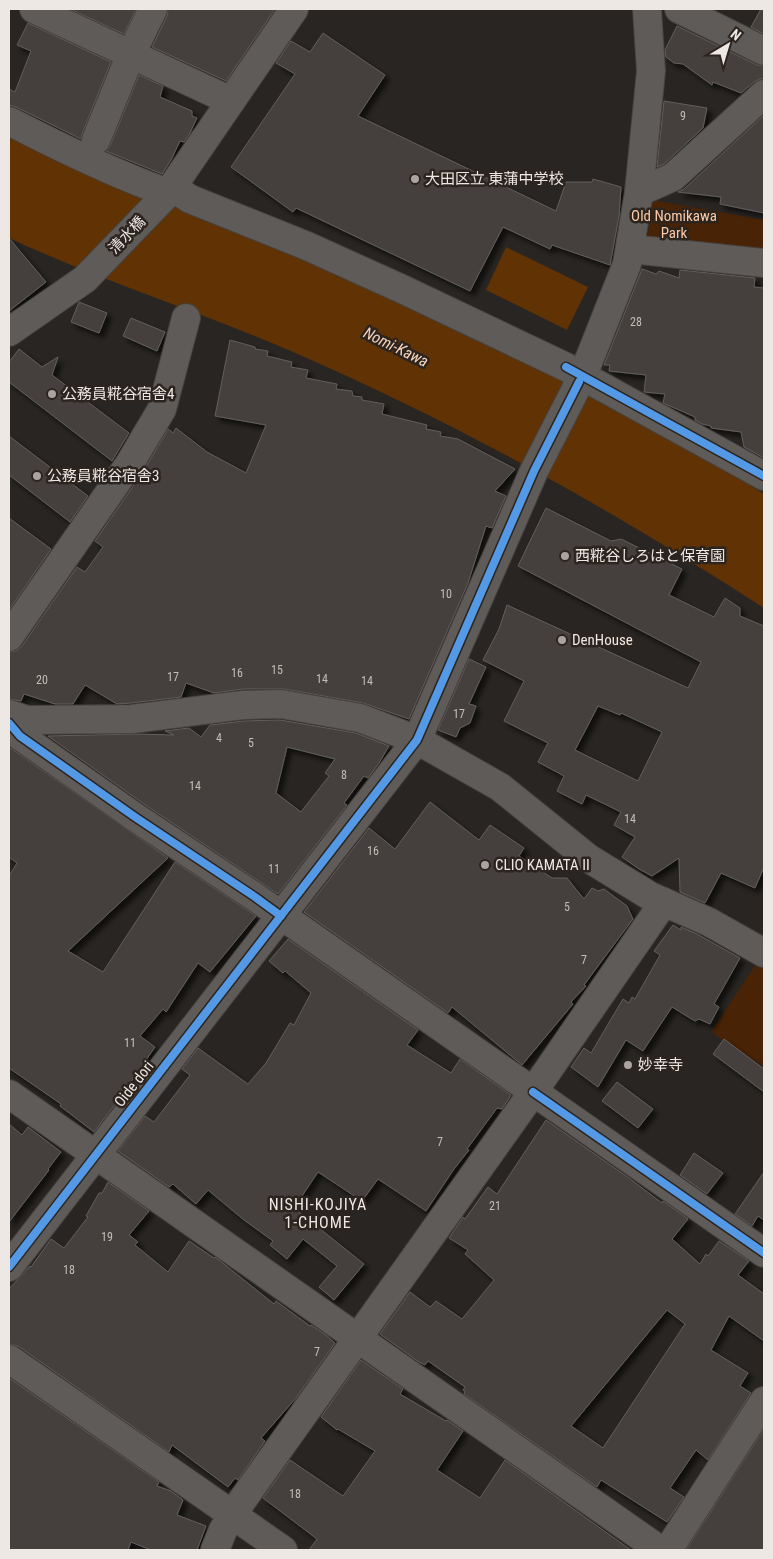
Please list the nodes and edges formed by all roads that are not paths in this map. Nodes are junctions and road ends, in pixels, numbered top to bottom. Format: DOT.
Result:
graph roads {
  1 [pos="34,9"];
  2 [pos="153,9"];
  3 [pos="294,9"];
  4 [pos="646,9"];
  5 [pos="679,9"];
  6 [pos="764,51"];
  7 [pos="131,54"];
  8 [pos="764,94"];
  9 [pos="231,101"];
  10 [pos="9,121"];
  11 [pos="96,140"];
  12 [pos="169,192"];
  13 [pos="639,192"];
  14 [pos="631,249"];
  15 [pos="764,263"];
  16 [pos="186,318"];
  17 [pos="9,332"];
  18 [pos="576,375"];
  19 [pos="764,476"];
  20 [pos="9,637"];
  21 [pos="9,714"];
  22 [pos="9,723"];
  23 [pos="417,740"];
  24 [pos="664,902"];
  25 [pos="280,916"];
  26 [pos="764,953"];
  27 [pos="533,1092"];
  28 [pos="9,1094"];
  29 [pos="97,1154"];
  30 [pos="764,1253"];
  31 [pos="9,1267"];
  32 [pos="358,1338"];
  33 [pos="9,1359"];
  34 [pos="764,1401"];
  35 [pos="232,1515"];
  36 [pos="215,1550"];
  37 [pos="283,1550"];
  38 [pos="660,1550"];
  39 [pos="668,1550"];
  1 -- 7 [label="street"];
  2 -- 7 [label="street"];
  3 -- 9 [label="street, 清水橋"];
  4 -- 13 [label="street, Oide dori"];
  5 -- 6 [label="street"];
  7 -- 9 [label="street"];
  7 -- 11 [label="street"];
  8 -- 13 [label="street"];
  9 -- 12 [label="street, 清水橋"];
  10 -- 12 [label="street"];
  12 -- 17 [label="street, 清水橋"];
  12 -- 18 [label="street"];
  13 -- 14 [label="street, Oide dori"];
  14 -- 15 [label="street"];
  14 -- 18 [label="street, Oide dori"];
  16 -- 20 [label="street"];
  18 -- 19 [label="street"];
  18 -- 23 [label="street, Oide dori"];
  21 -- 23 [label="street"];
  22 -- 25 [label="street"];
  23 -- 24 [label="street"];
  23 -- 25 [label="street, Oide dori"];
  24 -- 26 [label="street"];
  24 -- 27 [label="street"];
  25 -- 27 [label="street"];
  25 -- 29 [label="street, Oide dori"];
  27 -- 30 [label="street"];
  27 -- 32 [label="street"];
  28 -- 29 [label="street"];
  29 -- 31 [label="street, Oide dori"];
  29 -- 32 [label="street"];
  32 -- 35 [label="street"];
  32 -- 38 [label="street"];
  33 -- 35 [label="street"];
  34 -- 39 [label="street"];
  35 -- 36 [label="street"];
  35 -- 37 [label="street"];
}
